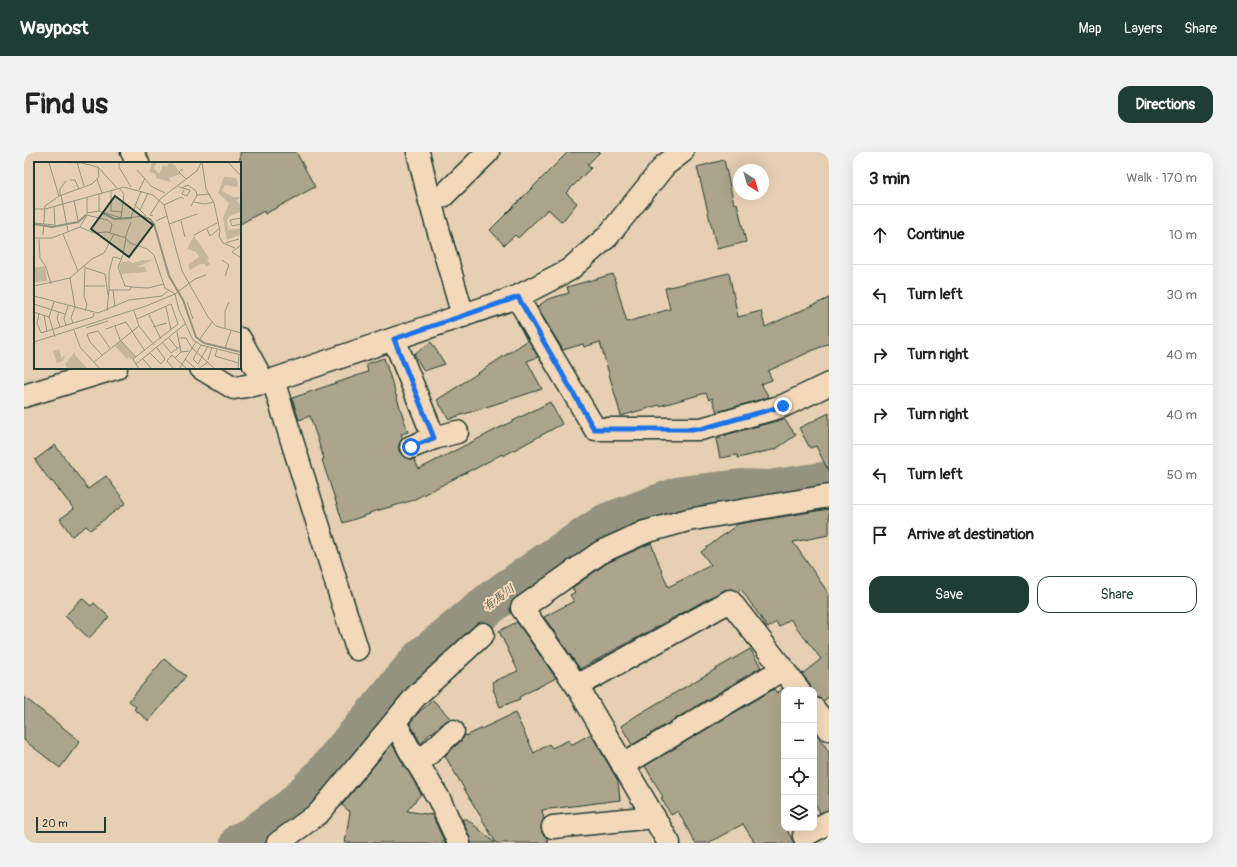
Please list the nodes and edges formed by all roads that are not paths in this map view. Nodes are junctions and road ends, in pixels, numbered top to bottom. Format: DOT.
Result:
graph roads {
  1 [pos="132,152"];
  2 [pos="418,152"];
  3 [pos="488,152"];
  4 [pos="682,152"];
  5 [pos="137,162"];
  6 [pos="430,201"];
  7 [pos="518,297"];
  8 [pos="463,316"];
  9 [pos="394,339"];
  10 [pos="241,340"];
  11 [pos="113,369"];
  12 [pos="204,369"];
  13 [pos="269,382"];
  14 [pos="829,384"];
  15 [pos="24,396"];
  16 [pos="457,432"];
  17 [pos="434,438"];
  18 [pos="411,447"];
  19 [pos="829,496"];
  20 [pos="483,634"];
  21 [pos="357,649"];
  22 [pos="783,669"];
  23 [pos="577,686"];
  24 [pos="797,687"];
  25 [pos="817,713"];
  26 [pos="395,722"];
  27 [pos="829,728"];
  28 [pos="453,731"];
  29 [pos="418,764"];
  30 [pos="623,765"];
  31 [pos="654,817"];
  32 [pos="829,822"];
  33 [pos="553,827"];
  34 [pos="804,836"];
  35 [pos="278,843"];
  36 [pos="459,843"];
  37 [pos="669,843"];
  1 -- 5 [label="street"];
  2 -- 6 [label="street"];
  3 -- 6 [label="street"];
  4 -- 7 [label="street"];
  6 -- 8 [label="street"];
  7 -- 8 [label="street"];
  7 -- 14 [label="street"];
  8 -- 9 [label="street"];
  9 -- 13 [label="street"];
  9 -- 17 [label="street"];
  10 -- 13 [label="street"];
  11 -- 15 [label="street"];
  12 -- 13 [label="street"];
  13 -- 21 [label="street"];
  16 -- 17 [label="street"];
  17 -- 18 [label="street"];
  19 -- 23 [label="street"];
  20 -- 26 [label="street"];
  22 -- 23 [label="street"];
  22 -- 24 [label="street"];
  22 -- 30 [label="street"];
  23 -- 30 [label="street"];
  25 -- 27 [label="street"];
  26 -- 29 [label="street"];
  26 -- 35 [label="street"];
  28 -- 29 [label="street"];
  29 -- 36 [label="street"];
  30 -- 31 [label="street"];
  31 -- 33 [label="street"];
  31 -- 37 [label="street"];
  32 -- 34 [label="street"];
}
